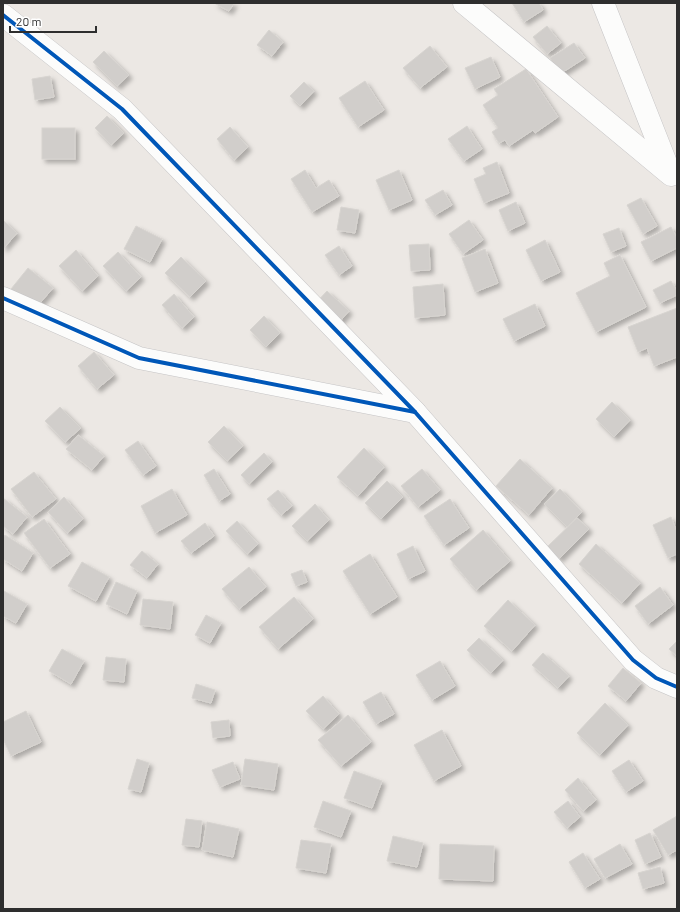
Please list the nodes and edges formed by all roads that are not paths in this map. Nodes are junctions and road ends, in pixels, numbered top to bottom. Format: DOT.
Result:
graph roads {
  1 [pos="464,3"];
  2 [pos="603,3"];
  3 [pos="3,15"];
  4 [pos="674,180"];
  5 [pos="3,298"];
  6 [pos="415,412"];
  7 [pos="677,687"];
  1 -- 4 [label="street"];
  2 -- 4 [label="street"];
  3 -- 6 [label="street"];
  5 -- 6 [label="street"];
  6 -- 7 [label="street"];
}
